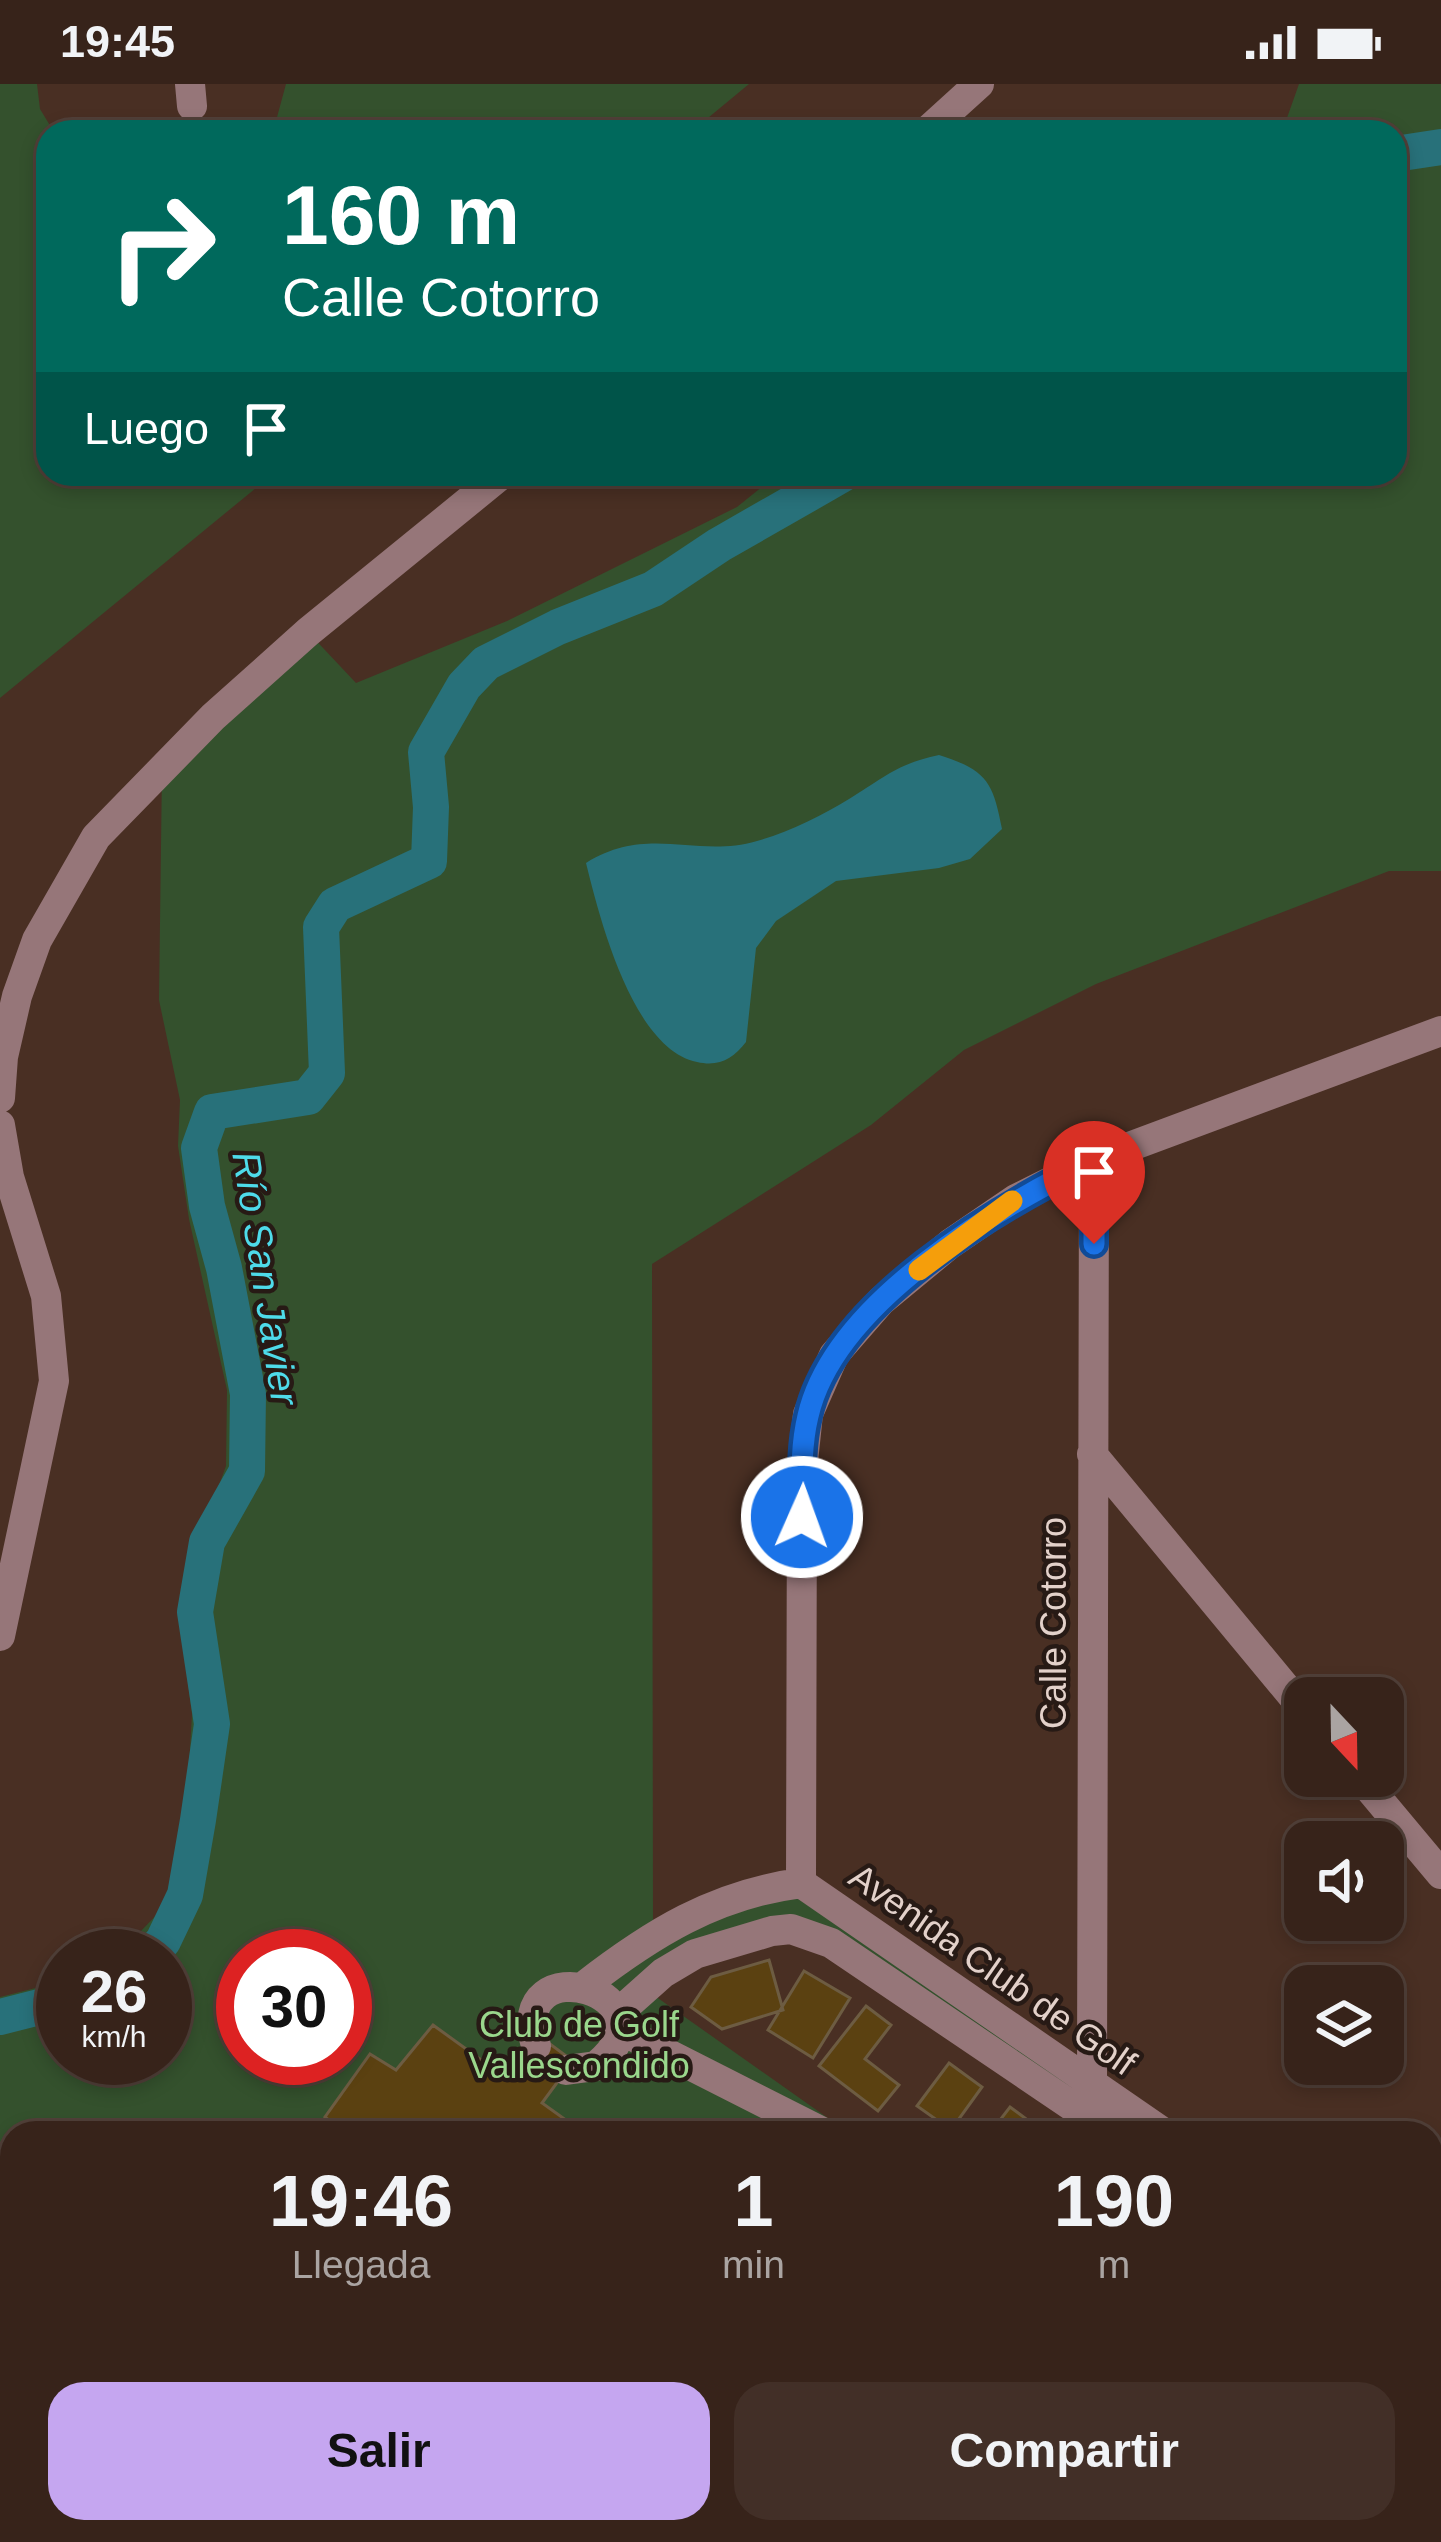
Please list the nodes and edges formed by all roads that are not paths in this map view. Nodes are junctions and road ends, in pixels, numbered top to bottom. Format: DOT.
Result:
graph roads {
  1 [pos="979,84"];
  2 [pos="939,120"];
  3 [pos="487,486"];
  4 [pos="1441,1031"];
  5 [pos="0,1098"];
  6 [pos="0,1125"];
  7 [pos="1094,1160"];
  8 [pos="1092,1454"];
  9 [pos="0,1636"];
  10 [pos="1284,1686"];
  11 [pos="1377,1797"];
  12 [pos="1441,1874"];
  13 [pos="810,1890"];
  14 [pos="760,1892"];
  15 [pos="772,1931"];
  16 [pos="809,1935"];
  17 [pos="584,1986"];
  18 [pos="618,2022"];
  19 [pos="536,2046"];
  20 [pos="566,2070"];
  21 [pos="1092,2085"];
  22 [pos="802,2121"];
  23 [pos="1094,2121"];
  24 [pos="1146,2121"];
  1 -- 2 [label="street"];
  3 -- 5 [label="street"];
  4 -- 7 [label="street"];
  6 -- 9 [label="street"];
  7 -- 8 [label="street, Calle Cotorro"];
  7 -- 13 [label="street"];
  8 -- 10 [label="street"];
  8 -- 21 [label="street, Calle Cotorro"];
  11 -- 12 [label="street"];
  13 -- 14 [label="street, Avenida Club de Golf"];
  13 -- 16 [label="street"];
  13 -- 21 [label="street, Avenida Club de Golf"];
  14 -- 15 [label="street"];
  14 -- 17 [label="street, Avenida Club de Golf"];
  15 -- 16 [label="street, Avenida Club de Golf"];
  15 -- 18 [label="street, Avenida Club de Golf"];
  16 -- 23 [label="street, Avenida Club de Golf"];
  17 -- 18 [label="street"];
  17 -- 19 [label="street, Avenida Club de Golf"];
  18 -- 20 [label="street, Avenida Club de Golf"];
  18 -- 22 [label="street"];
  21 -- 24 [label="street, Avenida Club de Golf"];
}
